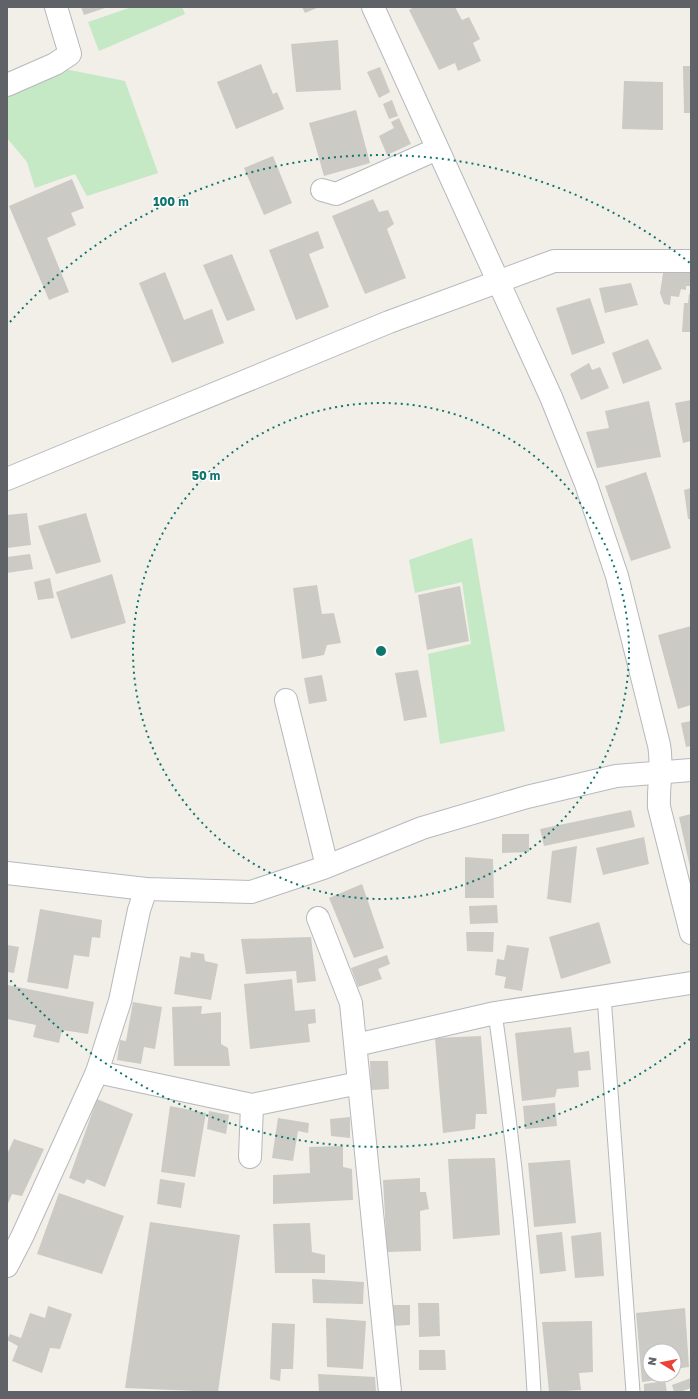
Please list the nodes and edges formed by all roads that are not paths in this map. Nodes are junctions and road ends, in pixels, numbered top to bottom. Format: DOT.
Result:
graph roads {
  1 [pos="56,7"];
  2 [pos="373,7"];
  3 [pos="7,85"];
  4 [pos="437,149"];
  5 [pos="322,190"];
  6 [pos="691,261"];
  7 [pos="497,282"];
  8 [pos="7,479"];
  9 [pos="286,700"];
  10 [pos="691,770"];
  11 [pos="662,772"];
  12 [pos="327,866"];
  13 [pos="7,873"];
  14 [pos="146,888"];
  15 [pos="318,918"];
  16 [pos="691,933"];
  17 [pos="691,982"];
  18 [pos="604,996"];
  19 [pos="495,1013"];
  20 [pos="356,1045"];
  21 [pos="97,1072"];
  22 [pos="360,1083"];
  23 [pos="252,1105"];
  24 [pos="250,1157"];
  25 [pos="7,1266"];
  26 [pos="390,1392"];
  27 [pos="534,1392"];
  28 [pos="633,1392"];
  1 -- 3 [label="street"];
  2 -- 4 [label="street"];
  4 -- 5 [label="street"];
  4 -- 7 [label="street"];
  6 -- 7 [label="street"];
  7 -- 8 [label="street"];
  7 -- 11 [label="street"];
  9 -- 12 [label="street"];
  10 -- 11 [label="street"];
  11 -- 12 [label="street"];
  11 -- 16 [label="street"];
  12 -- 14 [label="street"];
  13 -- 14 [label="street"];
  14 -- 21 [label="street"];
  15 -- 20 [label="street"];
  17 -- 18 [label="street"];
  18 -- 19 [label="street"];
  18 -- 28 [label="lane"];
  19 -- 20 [label="street"];
  19 -- 27 [label="lane"];
  20 -- 22 [label="street"];
  21 -- 23 [label="street"];
  21 -- 25 [label="street"];
  22 -- 23 [label="street"];
  22 -- 26 [label="street"];
  23 -- 24 [label="street"];
}
